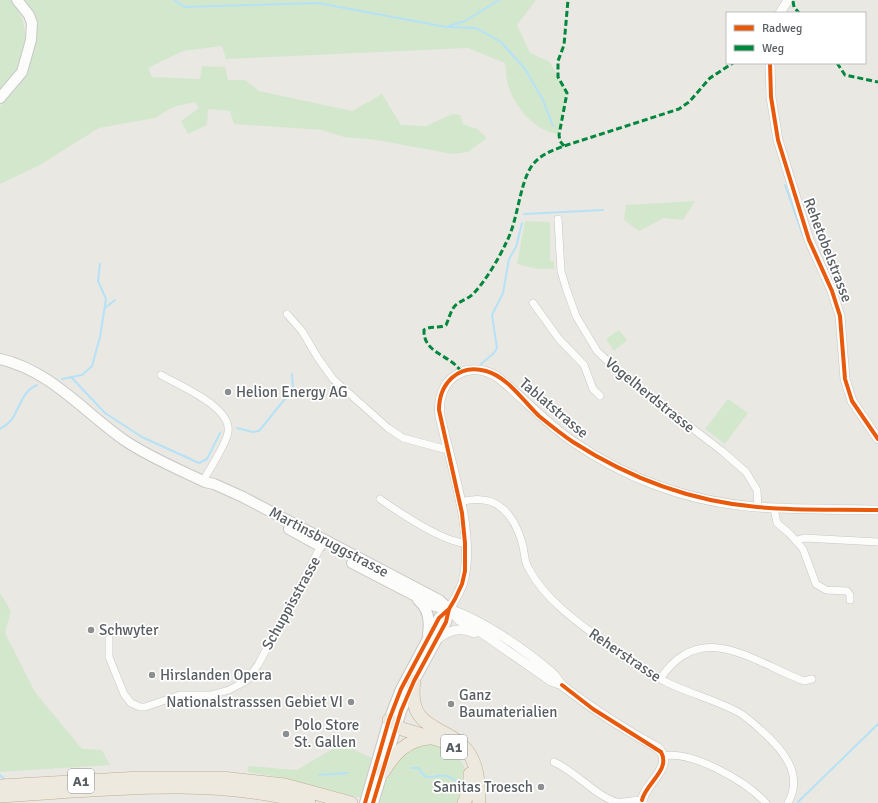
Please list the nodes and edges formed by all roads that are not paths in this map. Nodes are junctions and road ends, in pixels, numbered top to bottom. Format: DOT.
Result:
graph roads {
  1 [pos="18,0"];
  2 [pos="788,0"];
  3 [pos="781,12"];
  4 [pos="770,64"];
  5 [pos="0,98"];
  6 [pos="558,219"];
  7 [pos="533,303"];
  8 [pos="287,314"];
  9 [pos="0,359"];
  10 [pos="162,375"];
  11 [pos="600,396"];
  12 [pos="878,439"];
  13 [pos="448,450"];
  14 [pos="204,482"];
  15 [pos="380,499"];
  16 [pos="460,502"];
  17 [pos="758,507"];
  18 [pos="774,508"];
  19 [pos="878,510"];
  20 [pos="797,540"];
  21 [pos="878,542"];
  22 [pos="322,543"];
  23 [pos="465,543"];
  24 [pos="407,592"];
  25 [pos="850,600"];
  26 [pos="449,609"];
  27 [pos="109,639"];
  28 [pos="431,640"];
  29 [pos="497,643"];
  30 [pos="660,679"];
  31 [pos="812,679"];
  32 [pos="414,680"];
  33 [pos="562,685"];
  34 [pos="394,722"];
  35 [pos="435,734"];
  36 [pos="663,756"];
  37 [pos="554,762"];
  38 [pos="383,772"];
  39 [pos="0,786"];
  40 [pos="145,788"];
  41 [pos="0,796"];
  42 [pos="373,796"];
  43 [pos="337,800"];
  44 [pos="642,801"];
  45 [pos="268,803"];
  46 [pos="309,803"];
  47 [pos="351,803"];
  48 [pos="365,803"];
  49 [pos="464,803"];
  50 [pos="479,803"];
  51 [pos="766,803"];
  52 [pos="788,803"];
  1 -- 5 [label="main road"];
  2 -- 3 [label="street"];
  4 -- 12 [label="street, Rehetobelstrasse"];
  6 -- 17 [label="street, Vogelherdstrasse"];
  7 -- 11 [label="street"];
  8 -- 13 [label="street"];
  9 -- 14 [label="main road, Martinsbruggstrasse"];
  10 -- 14 [label="street"];
  13 -- 16 [label="street, Tablatstrasse"];
  13 -- 17 [label="street, Tablatstrasse"];
  14 -- 22 [label="main road, Martinsbruggstrasse"];
  15 -- 23 [label="street"];
  16 -- 23 [label="street, Tablatstrasse"];
  16 -- 30 [label="street, Reherstrasse"];
  17 -- 18 [label="street, Tablatstrasse"];
  18 -- 19 [label="street, Tablatstrasse"];
  18 -- 20 [label="street"];
  20 -- 21 [label="street"];
  20 -- 25 [label="street"];
  22 -- 24 [label="main road, Martinsbruggstrasse"];
  22 -- 26 [label="main road, Martinsbruggstrasse"];
  22 -- 27 [label="street, Schuppisstrasse"];
  23 -- 26 [label="street, Tablatstrasse"];
  24 -- 26 [label="main road, Martinsbruggstrasse"];
  24 -- 28 [label="main road, Martinsbruggstrasse"];
  26 -- 28 [label="main road"];
  26 -- 29 [label="street, Martinsbruggstrasse"];
  26 -- 33 [label="street, Martinsbruggstrasse"];
  28 -- 29 [label="street, Martinsbruggstrasse"];
  28 -- 32 [label="main road"];
  28 -- 34 [label="main road"];
  29 -- 33 [label="street, Martinsbruggstrasse"];
  30 -- 31 [label="street"];
  30 -- 52 [label="street, Reherstrasse"];
  32 -- 34 [label="main road"];
  32 -- 35 [label="highway, A1"];
  33 -- 36 [label="street, Martinsbruggstrasse"];
  34 -- 35 [label="highway, A1"];
  34 -- 38 [label="main road"];
  34 -- 42 [label="main road"];
  35 -- 38 [label="highway, A1"];
  35 -- 49 [label="highway, A1"];
  35 -- 50 [label="highway, A1"];
  36 -- 44 [label="street"];
  36 -- 51 [label="street"];
  37 -- 44 [label="street"];
  38 -- 42 [label="main road"];
  39 -- 43 [label="highway, A1"];
  40 -- 41 [label="highway, A1"];
  40 -- 45 [label="highway, A1"];
  40 -- 46 [label="highway, A1"];
  42 -- 48 [label="main road"];
  43 -- 47 [label="highway, A1"];
}
